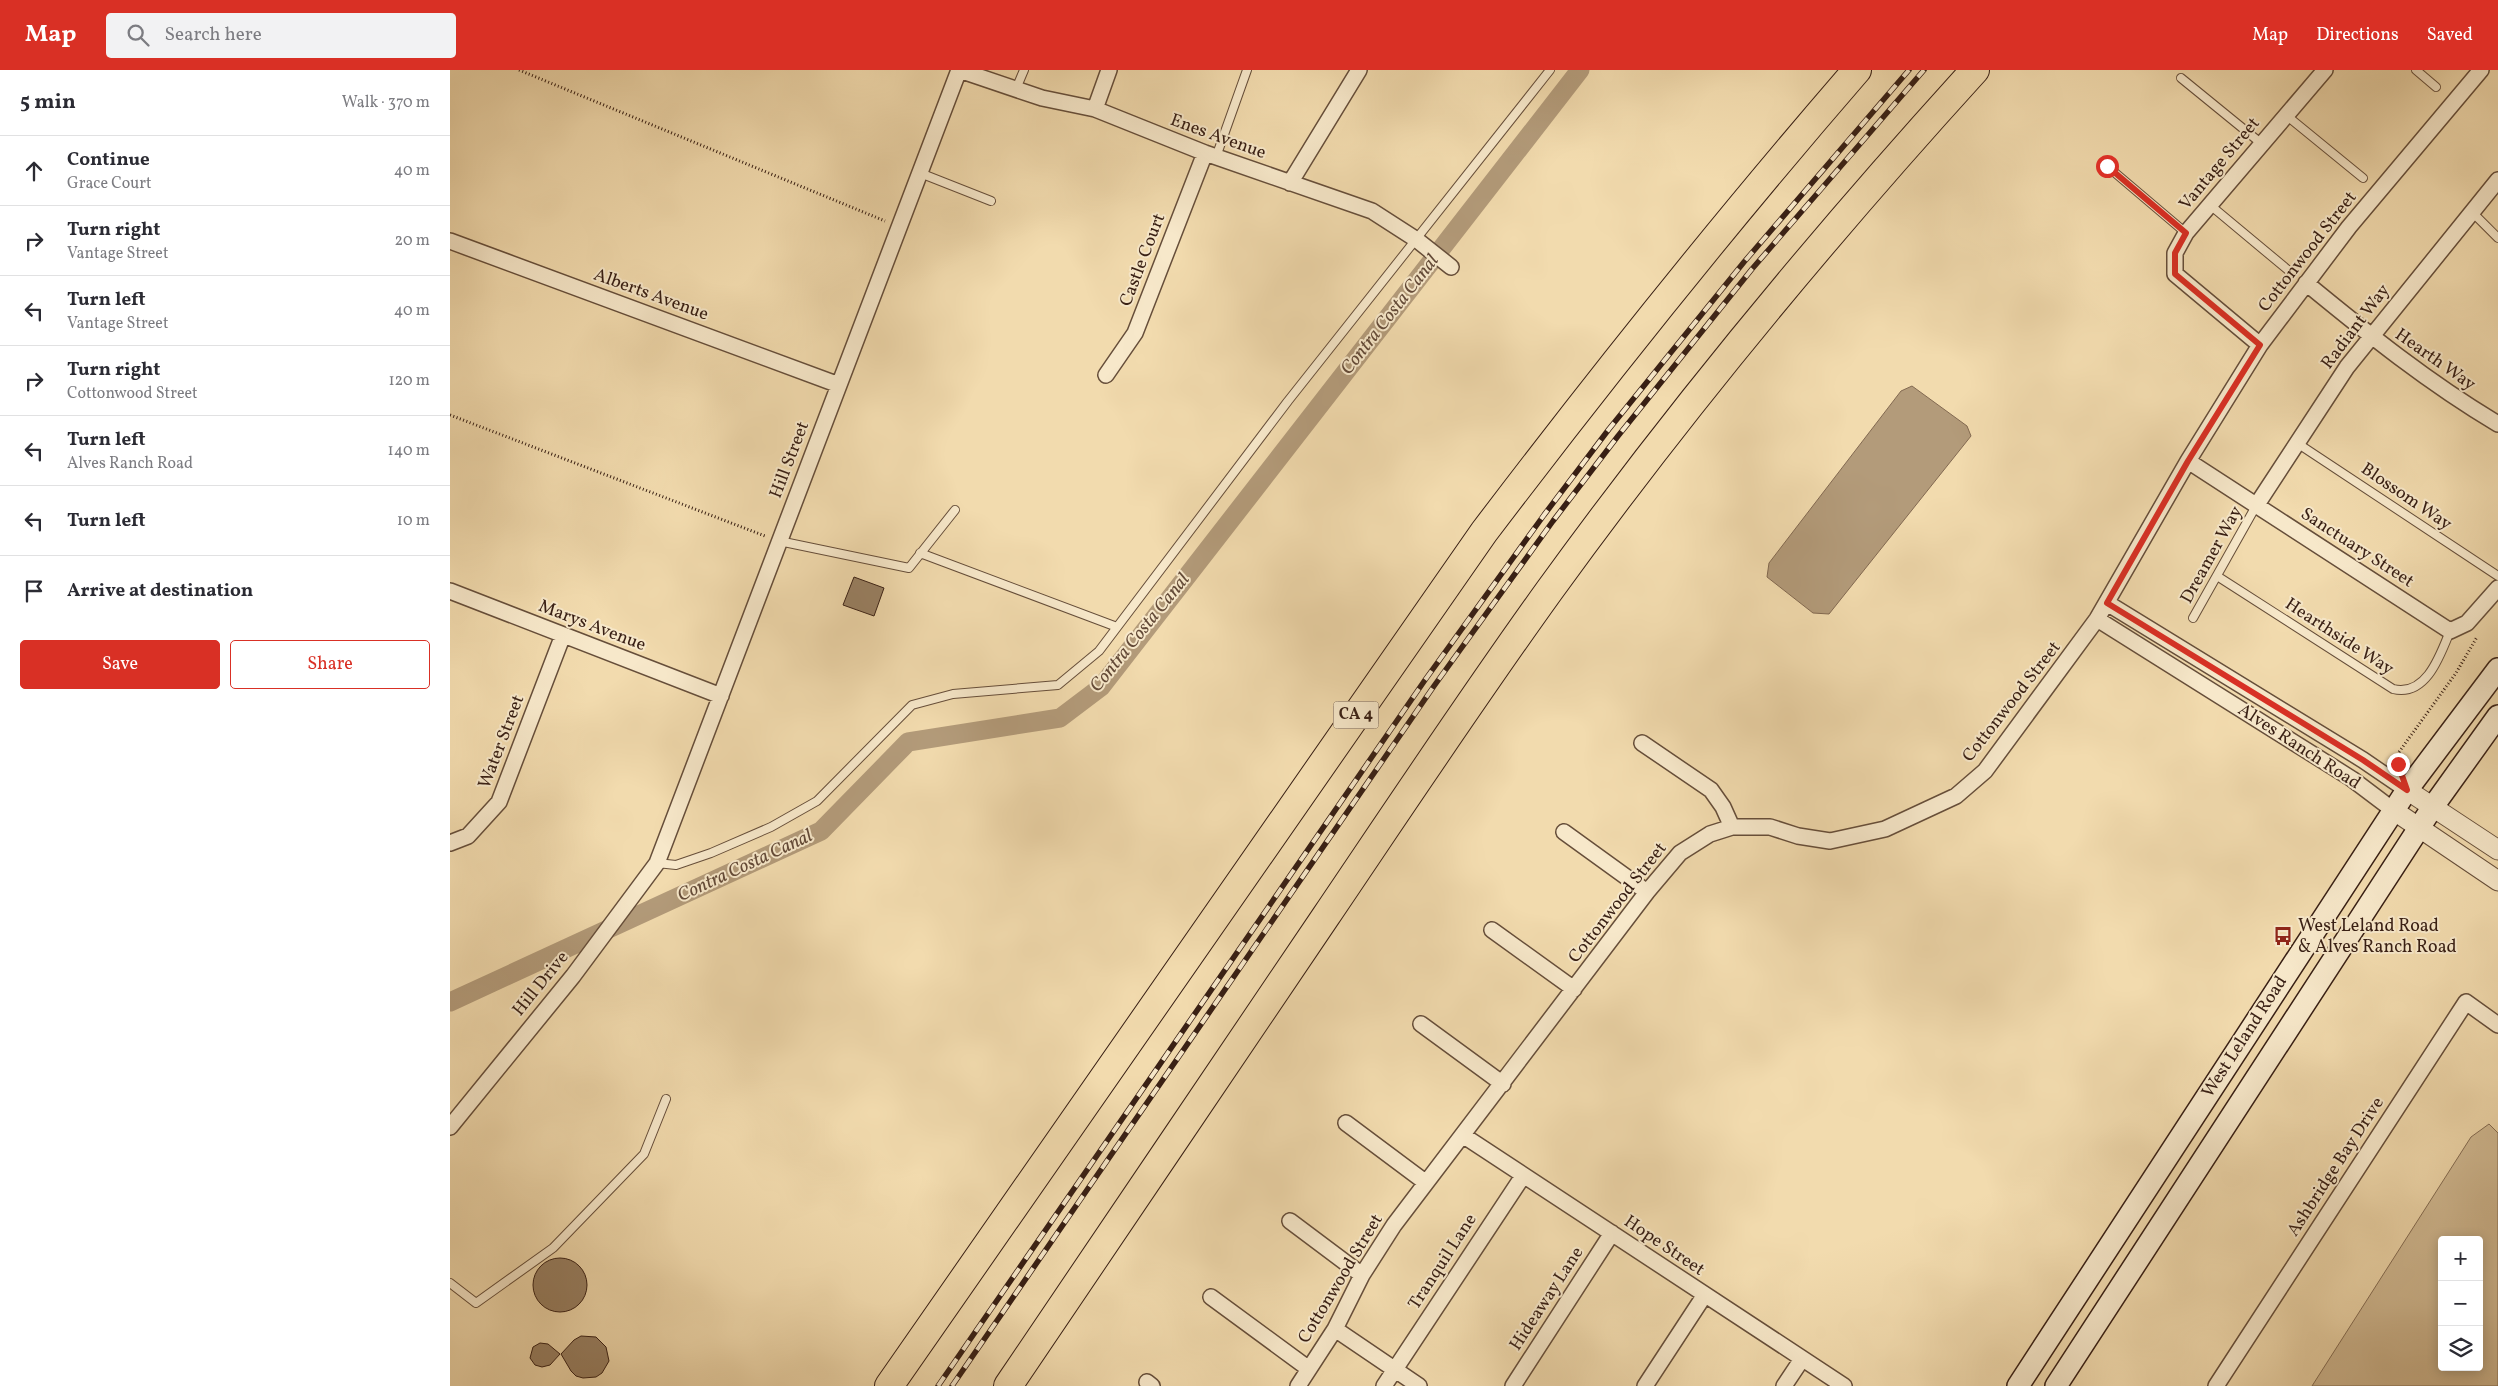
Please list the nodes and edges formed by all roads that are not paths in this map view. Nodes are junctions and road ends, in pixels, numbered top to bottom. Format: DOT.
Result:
graph roads {
  1 [pos="959,70"];
  2 [pos="1024,70"];
  3 [pos="1109,70"];
  4 [pos="1247,70"];
  5 [pos="1359,70"];
  6 [pos="1550,70"];
  7 [pos="1858,70"];
  8 [pos="1975,70"];
  9 [pos="2325,70"];
  10 [pos="2416,70"];
  11 [pos="2481,70"];
  12 [pos="2180,78"];
  13 [pos="2436,87"];
  14 [pos="1016,89"];
  15 [pos="1095,109"];
  16 [pos="2286,115"];
  17 [pos="2262,144"];
  18 [pos="1210,155"];
  19 [pos="2107,166"];
  20 [pos="920,173"];
  21 [pos="2362,178"];
  22 [pos="2498,180"];
  23 [pos="1290,183"];
  24 [pos="991,201"];
  25 [pos="2210,205"];
  26 [pos="2472,212"];
  27 [pos="2186,233"];
  28 [pos="2498,238"];
  29 [pos="450,240"];
  30 [pos="1417,240"];
  31 [pos="1451,267"];
  32 [pos="2288,270"];
  33 [pos="2306,283"];
  34 [pos="2370,337"];
  35 [pos="2260,345"];
  36 [pos="1106,375"];
  37 [pos="839,385"];
  38 [pos="2498,424"];
  39 [pos="2297,443"];
  40 [pos="2188,461"];
  41 [pos="2256,506"];
  42 [pos="955,510"];
  43 [pos="779,541"];
  44 [pos="920,553"];
  45 [pos="2217,576"];
  46 [pos="2498,576"];
  47 [pos="2498,588"];
  48 [pos="450,591"];
  49 [pos="2107,603"];
  50 [pos="2193,618"];
  51 [pos="2096,620"];
  52 [pos="1117,627"];
  53 [pos="2450,631"];
  54 [pos="563,635"];
  55 [pos="2498,668"];
  56 [pos="721,696"];
  57 [pos="2498,716"];
  58 [pos="1642,743"];
  59 [pos="2407,790"];
  60 [pos="2432,808"];
  61 [pos="2393,810"];
  62 [pos="1732,827"];
  63 [pos="2418,830"];
  64 [pos="1564,832"];
  65 [pos="450,843"];
  66 [pos="2498,850"];
  67 [pos="657,863"];
  68 [pos="2498,881"];
  69 [pos="1647,892"];
  70 [pos="1492,930"];
  71 [pos="1574,989"];
  72 [pos="1421,1024"];
  73 [pos="2498,1025"];
  74 [pos="1503,1084"];
  75 [pos="666,1099"];
  76 [pos="1346,1123"];
  77 [pos="450,1127"];
  78 [pos="1464,1136"];
  79 [pos="1523,1176"];
  80 [pos="1425,1182"];
  81 [pos="1290,1221"];
  82 [pos="1612,1233"];
  83 [pos="1362,1275"];
  84 [pos="450,1283"];
  85 [pos="1704,1296"];
  86 [pos="1211,1297"];
  87 [pos="1335,1329"];
  88 [pos="1802,1359"];
  89 [pos="1309,1369"];
  90 [pos="1395,1370"];
  91 [pos="889,1386"];
  92 [pos="1008,1386"];
  93 [pos="1298,1386"];
  94 [pos="1384,1386"];
  95 [pos="1419,1386"];
  96 [pos="1513,1386"];
  97 [pos="1645,1386"];
  98 [pos="1784,1386"];
  99 [pos="1844,1386"];
  100 [pos="2018,1386"];
  101 [pos="2056,1386"];
  102 [pos="2216,1386"];
  1 -- 14 [label="street, Enes Avenue"];
  1 -- 20 [label="street, Hill Street"];
  2 -- 14 [label="lane"];
  3 -- 15 [label="street"];
  4 -- 18 [label="lane"];
  5 -- 23 [label="street"];
  6 -- 30 [label="lane"];
  7 -- 91 [label="highway, CA 4"];
  8 -- 92 [label="highway"];
  9 -- 16 [label="street, Vantage Street"];
  10 -- 13 [label="lane"];
  11 -- 33 [label="street, Cottonwood Street"];
  12 -- 17 [label="lane"];
  14 -- 15 [label="street, Enes Avenue"];
  15 -- 18 [label="street, Enes Avenue"];
  16 -- 17 [label="street, Vantage Street"];
  16 -- 21 [label="lane"];
  17 -- 25 [label="street, Vantage Street"];
  18 -- 23 [label="street, Enes Avenue"];
  18 -- 36 [label="street, Castle Court"];
  19 -- 27 [label="lane"];
  20 -- 24 [label="lane"];
  20 -- 37 [label="street, Hill Street"];
  22 -- 26 [label="street, Radiant Way"];
  23 -- 30 [label="street, Enes Avenue"];
  25 -- 27 [label="street, Vantage Street"];
  25 -- 32 [label="lane"];
  26 -- 28 [label="lane"];
  26 -- 34 [label="street, Radiant Way"];
  27 -- 35 [label="street, Vantage Street"];
  29 -- 37 [label="street, Alberts Avenue"];
  30 -- 31 [label="street, Enes Avenue"];
  30 -- 52 [label="lane"];
  33 -- 34 [label="street, Hearth Way"];
  33 -- 35 [label="street, Cottonwood Street"];
  34 -- 38 [label="street, Hearth Way"];
  34 -- 39 [label="street, Radiant Way"];
  35 -- 40 [label="street, Cottonwood Street"];
  37 -- 43 [label="street, Hill Street"];
  39 -- 41 [label="street, Radiant Way"];
  39 -- 46 [label="lane, Blossom Way"];
  40 -- 41 [label="street, Sanctuary Street"];
  40 -- 49 [label="street, Cottonwood Street"];
  41 -- 45 [label="lane, Dreamer Way"];
  41 -- 53 [label="street, Sanctuary Street"];
  42 -- 44 [label="lane"];
  43 -- 44 [label="lane"];
  43 -- 56 [label="street, Hill Street"];
  44 -- 52 [label="lane"];
  45 -- 50 [label="lane, Dreamer Way"];
  45 -- 53 [label="lane, Hearthside Way"];
  47 -- 53 [label="street"];
  48 -- 54 [label="street, Marys Avenue"];
  49 -- 51 [label="street, Cottonwood Street"];
  49 -- 59 [label="street, Alves Ranch Road"];
  51 -- 61 [label="street, Alves Ranch Road"];
  51 -- 62 [label="street, Cottonwood Street"];
  52 -- 67 [label="lane"];
  54 -- 56 [label="street, Marys Avenue"];
  54 -- 65 [label="street, Water Street"];
  55 -- 59 [label="main road, West Leland Road"];
  56 -- 67 [label="street, Hill Street"];
  57 -- 60 [label="main road, West Leland Road"];
  58 -- 62 [label="street"];
  59 -- 60 [label="street, Alves Ranch Road"];
  59 -- 61 [label="main road, West Leland Road"];
  60 -- 63 [label="main road, West Leland Road"];
  60 -- 66 [label="street, Alves Ranch Road"];
  61 -- 63 [label="street, Alves Ranch Road"];
  61 -- 100 [label="main road, West Leland Road"];
  62 -- 69 [label="street, Cottonwood Street"];
  63 -- 68 [label="street, Alves Ranch Road"];
  63 -- 101 [label="main road, West Leland Road"];
  64 -- 69 [label="street"];
  67 -- 77 [label="street, Hill Drive"];
  69 -- 71 [label="street, Cottonwood Street"];
  70 -- 71 [label="street"];
  71 -- 74 [label="street, Cottonwood Street"];
  72 -- 74 [label="street"];
  73 -- 102 [label="street, Ashbridge Bay Drive"];
  74 -- 78 [label="street, Cottonwood Street"];
  75 -- 84 [label="lane"];
  76 -- 80 [label="street"];
  78 -- 79 [label="street, Hope Street"];
  78 -- 80 [label="street, Cottonwood Street"];
  79 -- 82 [label="street, Hope Street"];
  79 -- 90 [label="street, Tranquil Lane"];
  80 -- 83 [label="street, Cottonwood Street"];
  81 -- 83 [label="street"];
  82 -- 85 [label="street, Hope Street"];
  82 -- 96 [label="street, Hideaway Lane"];
  83 -- 87 [label="street, Cottonwood Street"];
  85 -- 88 [label="street, Hope Street"];
  85 -- 97 [label="street"];
  86 -- 89 [label="street"];
  87 -- 89 [label="street, Cottonwood Street"];
  87 -- 90 [label="street"];
  88 -- 98 [label="street"];
  88 -- 99 [label="street, Hope Street"];
  89 -- 93 [label="street, Cottonwood Street"];
  90 -- 94 [label="street, Tranquil Lane"];
  90 -- 95 [label="street"];
}
